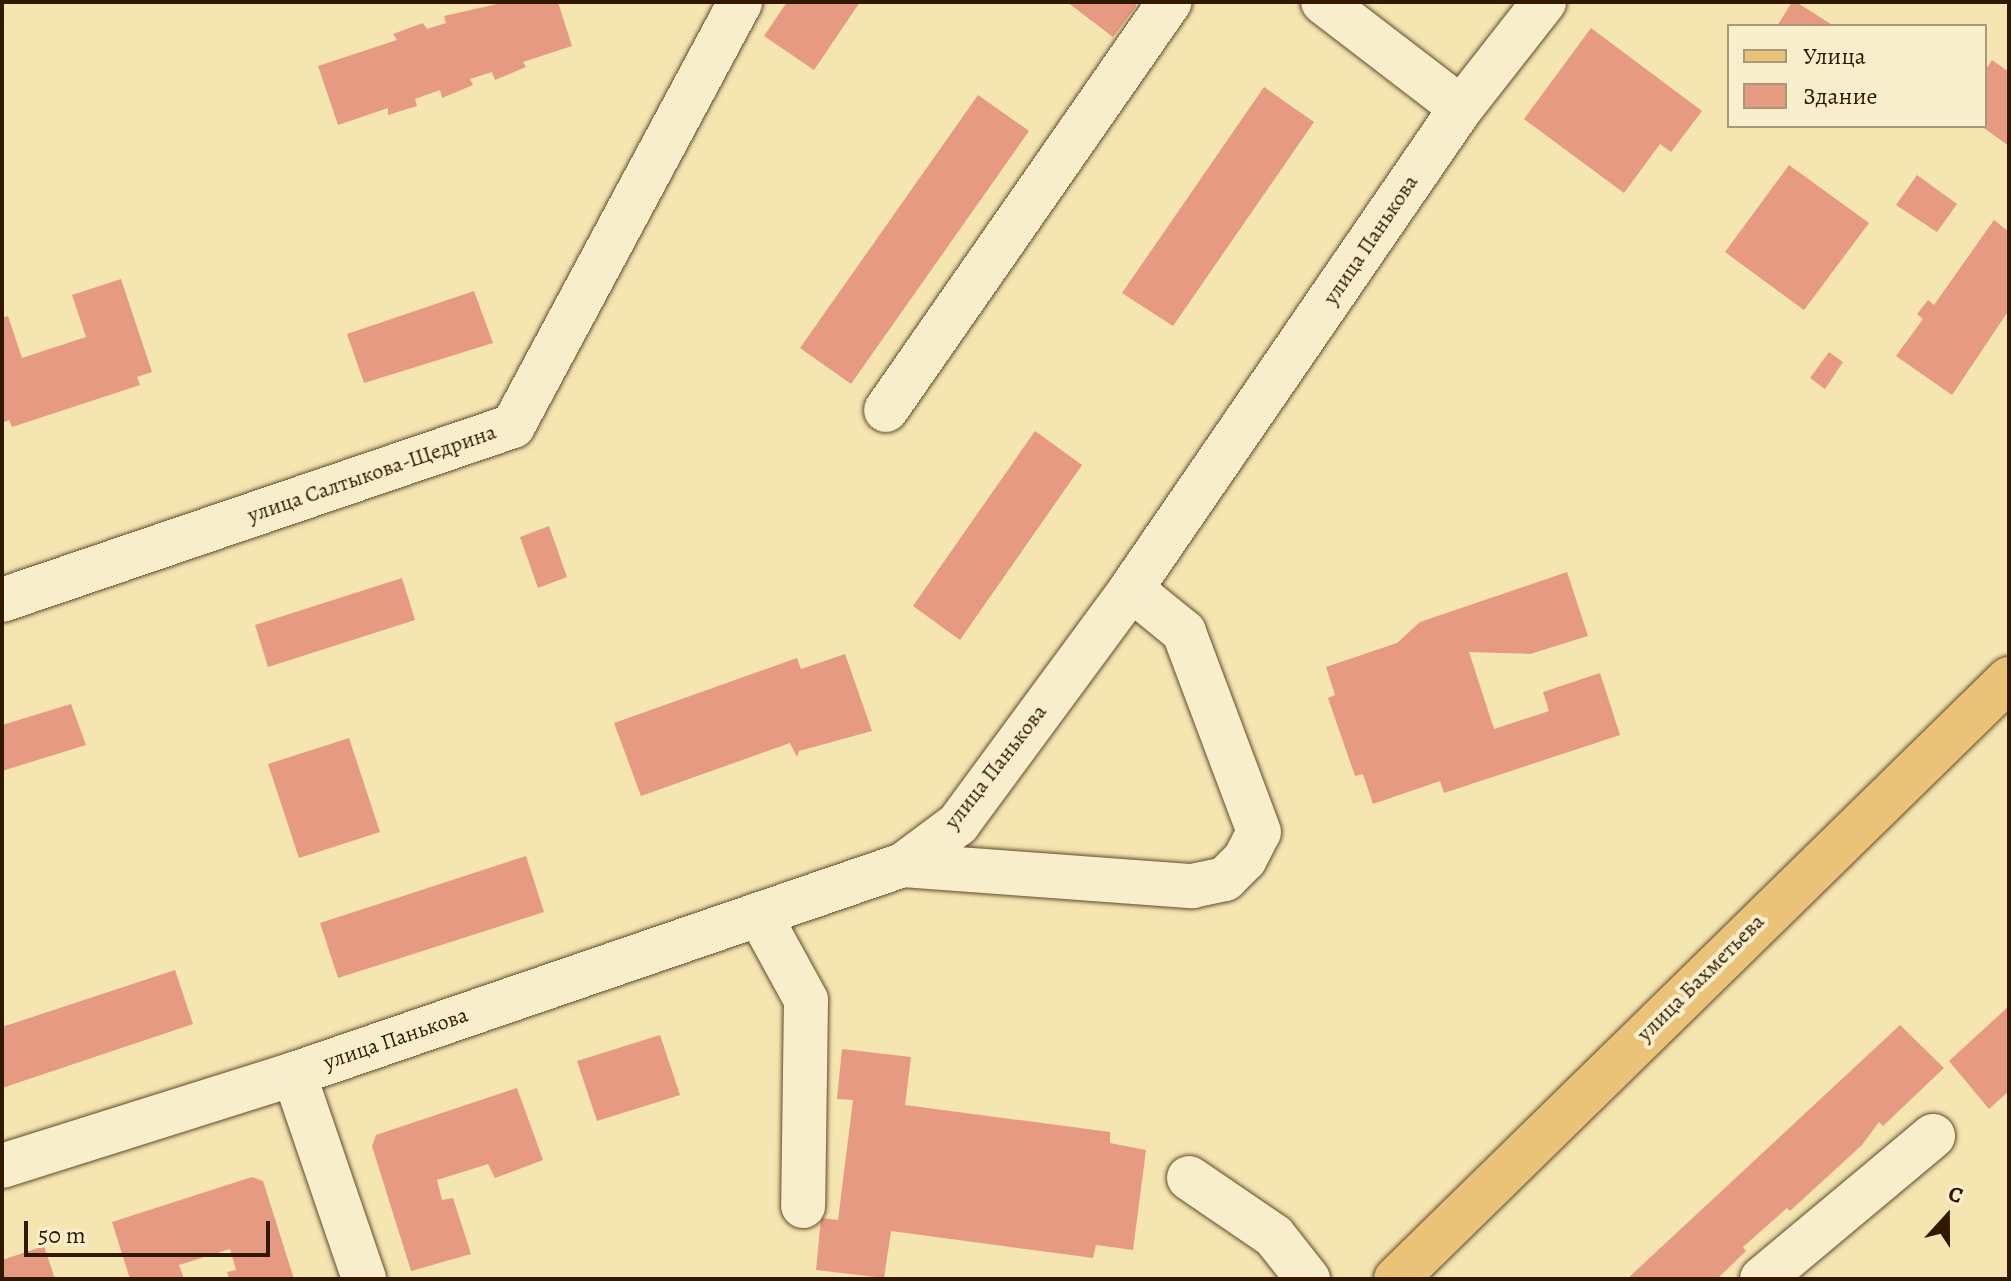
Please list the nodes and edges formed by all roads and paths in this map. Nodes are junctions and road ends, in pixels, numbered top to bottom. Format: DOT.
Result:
graph roads {
  1 [pos="1170,2"];
  2 [pos="1323,2"];
  3 [pos="1544,2"];
  4 [pos="734,5"];
  5 [pos="1461,108"];
  6 [pos="886,410"];
  7 [pos="1131,589"];
  8 [pos="2,600"];
  9 [pos="2009,679"];
  10 [pos="903,865"];
  11 [pos="759,914"];
  12 [pos="294,1074"];
  13 [pos="1933,1136"];
  14 [pos="2,1166"];
  15 [pos="1189,1178"];
  16 [pos="803,1206"];
  17 [pos="1410,1274"];
  18 [pos="364,1279"];
  19 [pos="1308,1279"];
  20 [pos="1762,1279"];
  1 -- 6 [label="street"];
  2 -- 5 [label="street"];
  3 -- 5 [label="street, улица Панькова"];
  4 -- 8 [label="street, улица Салтыкова-Щедрина"];
  5 -- 7 [label="street, улица Панькова"];
  7 -- 10 [label="street, улица Панькова"];
  7 -- 10 [label="street"];
  9 -- 17 [label="main road, улица Бахметьева"];
  10 -- 11 [label="street, улица Панькова"];
  11 -- 12 [label="street, улица Панькова"];
  11 -- 16 [label="street"];
  12 -- 14 [label="street, улица Панькова"];
  12 -- 18 [label="street"];
  13 -- 20 [label="street"];
  15 -- 19 [label="street"];
}
